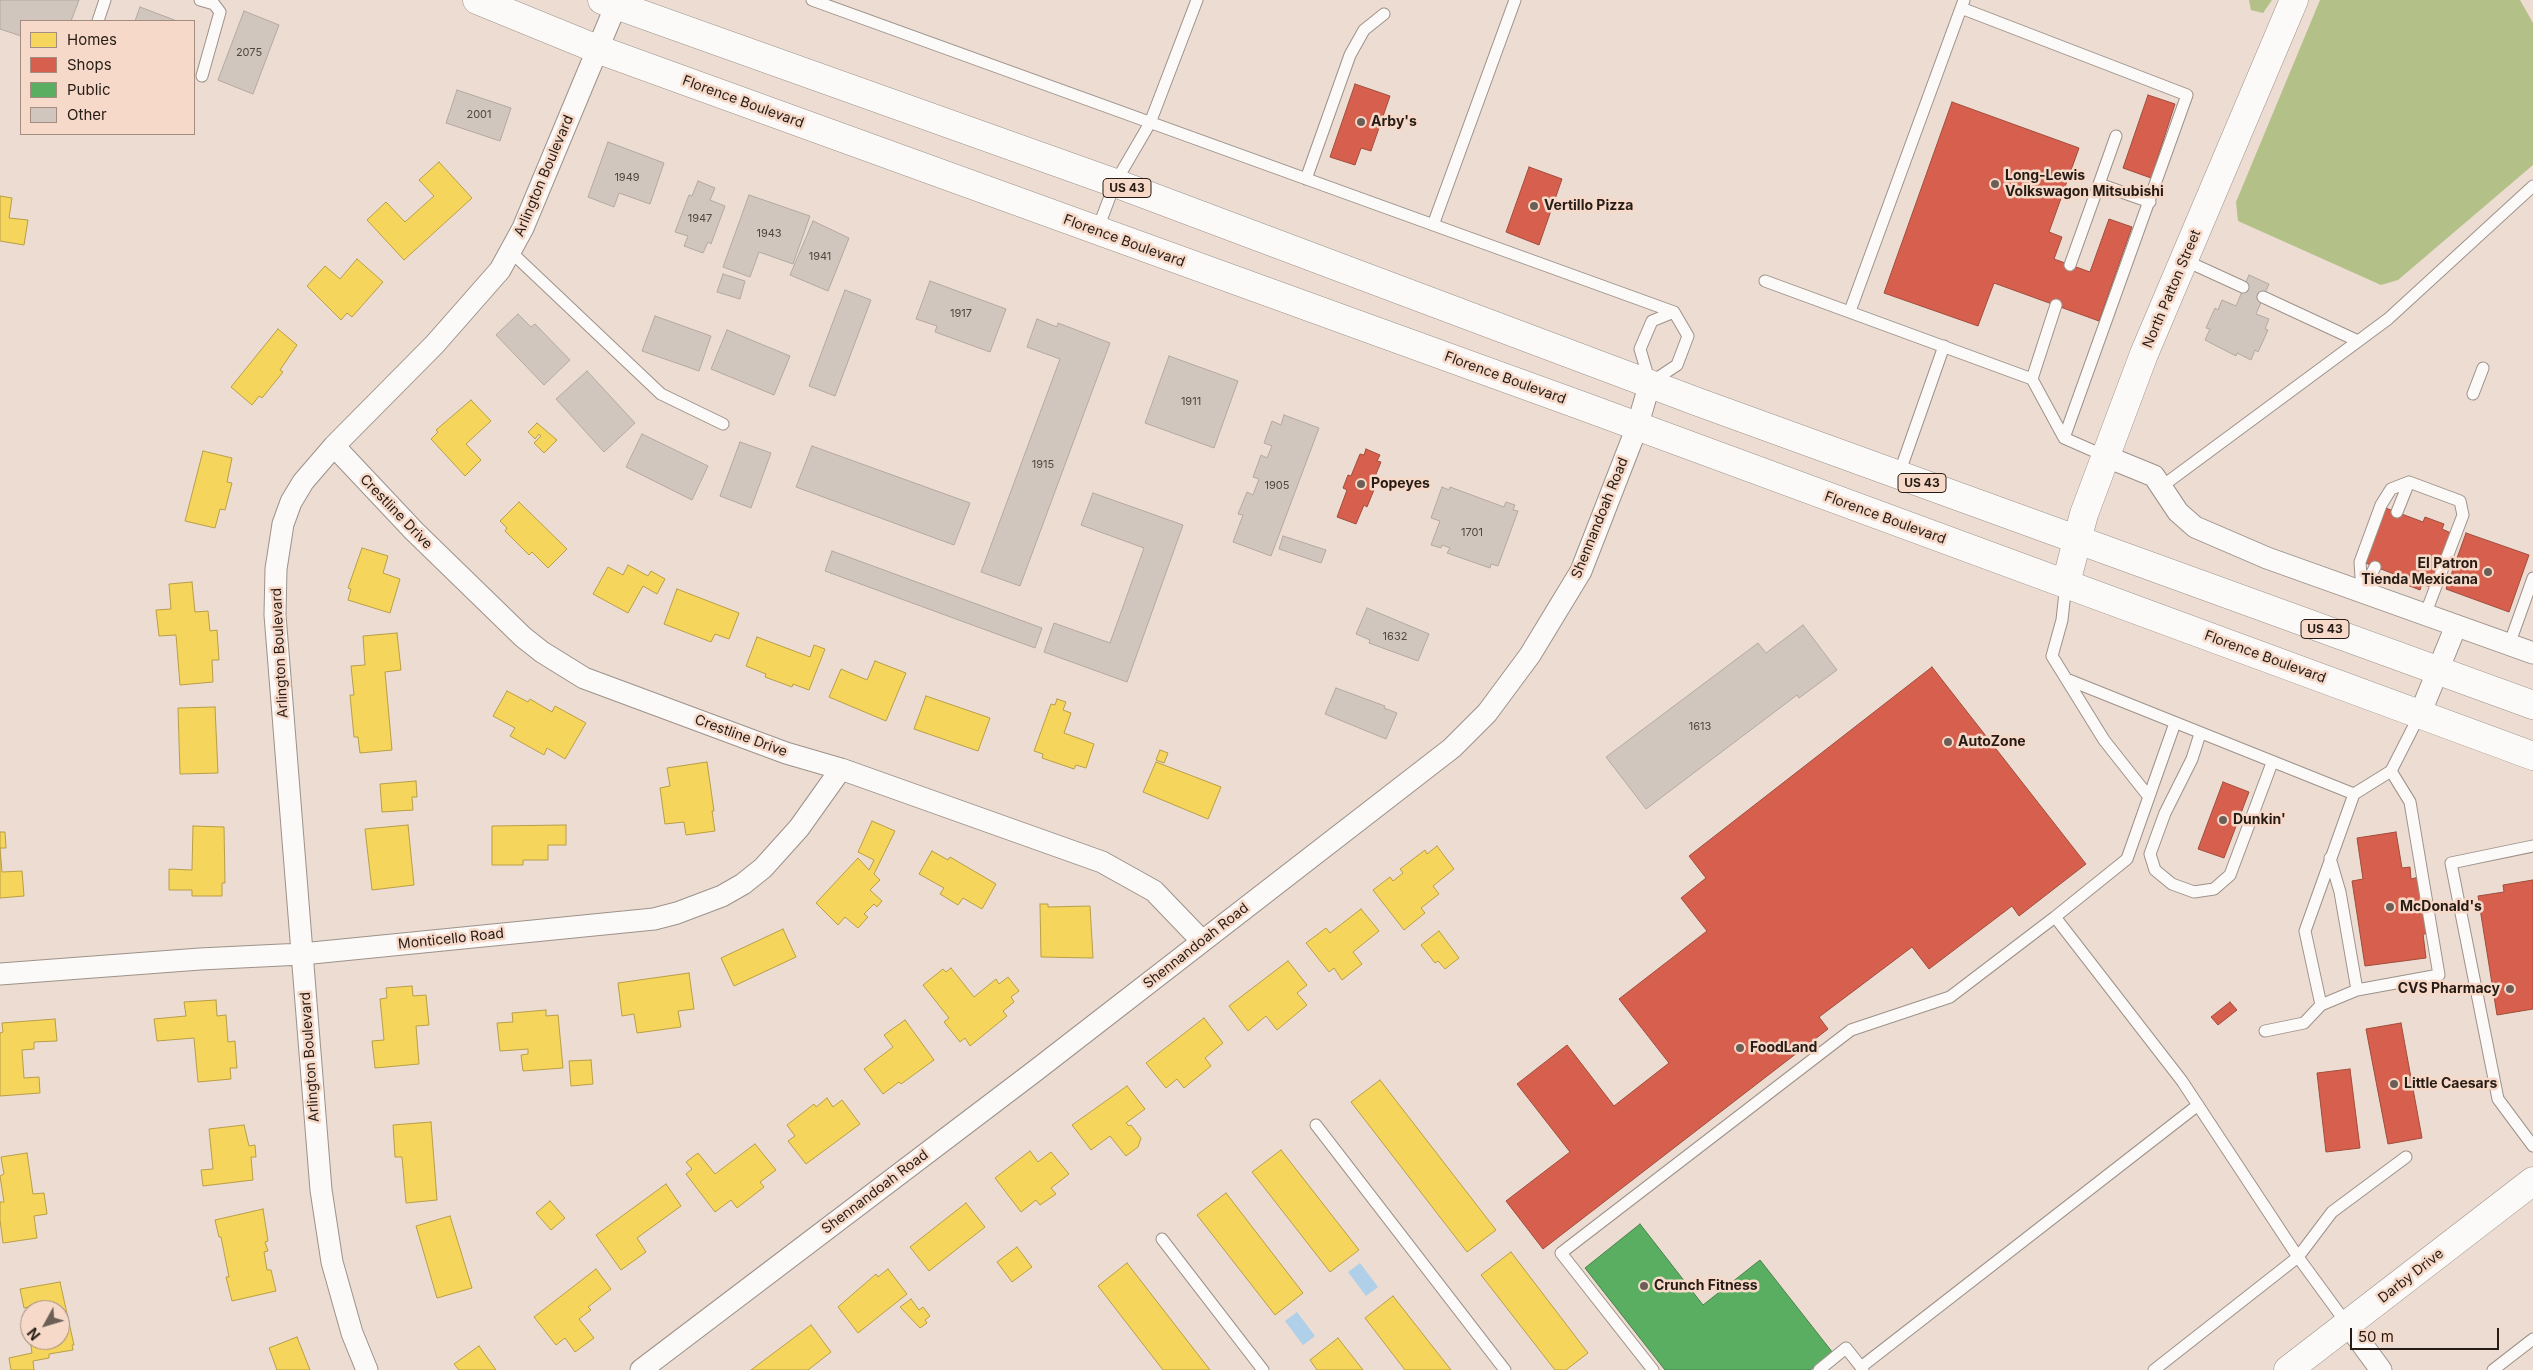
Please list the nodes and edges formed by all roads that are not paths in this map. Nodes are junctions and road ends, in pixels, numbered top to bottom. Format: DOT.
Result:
graph roads {
  1 [pos="105,0"];
  2 [pos="200,0"];
  3 [pos="477,0"];
  4 [pos="812,0"];
  5 [pos="1197,0"];
  6 [pos="1515,0"];
  7 [pos="2294,0"];
  8 [pos="612,2"];
  9 [pos="1962,4"];
  10 [pos="1384,14"];
  11 [pos="98,20"];
  12 [pos="597,48"];
  13 [pos="202,76"];
  14 [pos="1150,123"];
  15 [pos="2116,136"];
  16 [pos="1306,180"];
  17 [pos="1115,183"];
  18 [pos="2099,184"];
  19 [pos="2533,186"];
  20 [pos="2150,202"];
  21 [pos="1433,225"];
  22 [pos="1097,231"];
  23 [pos="510,251"];
  24 [pos="2184,260"];
  25 [pos="2070,265"];
  26 [pos="1765,281"];
  27 [pos="2244,287"];
  28 [pos="2263,297"];
  29 [pos="2056,305"];
  30 [pos="1850,311"];
  31 [pos="1674,312"];
  32 [pos="2358,341"];
  33 [pos="1944,346"];
  34 [pos="2483,368"];
  35 [pos="2032,379"];
  36 [pos="1650,383"];
  37 [pos="2473,394"];
  38 [pos="723,424"];
  39 [pos="1637,427"];
  40 [pos="2064,438"];
  41 [pos="334,446"];
  42 [pos="2105,456"];
  43 [pos="1899,474"];
  44 [pos="2409,482"];
  45 [pos="2161,487"];
  46 [pos="2396,512"];
  47 [pos="2077,539"];
  48 [pos="2375,567"];
  49 [pos="2533,578"];
  50 [pos="2066,583"];
  51 [pos="2362,592"];
  52 [pos="2425,615"];
  53 [pos="2456,626"];
  54 [pos="2509,644"];
  55 [pos="2533,653"];
  56 [pos="2439,670"];
  57 [pos="2069,680"];
  58 [pos="2533,705"];
  59 [pos="2420,714"];
  60 [pos="2175,724"];
  61 [pos="2200,734"];
  62 [pos="2533,756"];
  63 [pos="2272,763"];
  64 [pos="841,769"];
  65 [pos="2391,771"];
  66 [pos="2354,794"];
  67 [pos="2150,796"];
  68 [pos="2533,846"];
  69 [pos="2330,858"];
  70 [pos="2055,916"];
  71 [pos="1202,941"];
  72 [pos="302,954"];
  73 [pos="0,974"];
  74 [pos="2357,990"];
  75 [pos="2321,1005"];
  76 [pos="2265,1032"];
  77 [pos="2198,1105"];
  78 [pos="1316,1125"];
  79 [pos="2533,1146"];
  80 [pos="2406,1156"];
  81 [pos="2533,1181"];
  82 [pos="1162,1239"];
  83 [pos="2298,1258"];
  84 [pos="2348,1325"];
  85 [pos="2533,1338"];
  86 [pos="1862,1368"];
  87 [pos="367,1370"];
  88 [pos="641,1370"];
  89 [pos="1262,1370"];
  90 [pos="1505,1370"];
  91 [pos="1654,1370"];
  92 [pos="1819,1370"];
  93 [pos="2154,1370"];
  94 [pos="2288,1370"];
  95 [pos="2380,1370"];
  96 [pos="2494,1370"];
  1 -- 11 [label="lane"];
  2 -- 13 [label="lane"];
  3 -- 12 [label="main road, Florence Boulevard"];
  4 -- 14 [label="lane"];
  5 -- 14 [label="lane"];
  6 -- 21 [label="lane"];
  7 -- 24 [label="main road, North Patton Street"];
  8 -- 12 [label="street, Arlington Boulevard"];
  8 -- 17 [label="main road, US 43"];
  9 -- 20 [label="lane"];
  9 -- 30 [label="lane"];
  10 -- 16 [label="lane"];
  12 -- 22 [label="main road, Florence Boulevard"];
  12 -- 23 [label="street, Arlington Boulevard"];
  14 -- 16 [label="lane"];
  14 -- 17 [label="lane"];
  15 -- 18 [label="lane"];
  16 -- 21 [label="lane"];
  17 -- 22 [label="lane"];
  17 -- 36 [label="main road, US 43"];
  18 -- 20 [label="lane"];
  18 -- 25 [label="lane"];
  19 -- 32 [label="lane"];
  20 -- 40 [label="lane"];
  21 -- 31 [label="lane"];
  22 -- 39 [label="main road, Florence Boulevard"];
  23 -- 38 [label="lane"];
  23 -- 41 [label="street, Arlington Boulevard"];
  24 -- 27 [label="lane"];
  24 -- 42 [label="main road, North Patton Street"];
  26 -- 30 [label="lane"];
  28 -- 32 [label="lane"];
  29 -- 35 [label="lane"];
  30 -- 33 [label="lane"];
  31 -- 36 [label="lane"];
  31 -- 36 [label="lane"];
  32 -- 45 [label="lane"];
  33 -- 35 [label="lane"];
  33 -- 43 [label="lane"];
  34 -- 37 [label="lane"];
  35 -- 40 [label="lane"];
  36 -- 39 [label="street, Shennandoah Road"];
  36 -- 43 [label="main road, US 43"];
  39 -- 50 [label="main road, Florence Boulevard"];
  39 -- 71 [label="street, Shennandoah Road"];
  40 -- 42 [label="lane"];
  41 -- 64 [label="street, Crestline Drive"];
  41 -- 72 [label="street, Arlington Boulevard"];
  42 -- 45 [label="street"];
  42 -- 47 [label="main road, North Patton Street"];
  43 -- 47 [label="main road, US 43"];
  44 -- 46 [label="lane"];
  44 -- 51 [label="lane"];
  44 -- 52 [label="lane"];
  45 -- 51 [label="street"];
  47 -- 50 [label="main road, North Patton Street"];
  47 -- 56 [label="main road, US 43"];
  48 -- 51 [label="lane"];
  49 -- 54 [label="lane"];
  50 -- 57 [label="lane"];
  50 -- 59 [label="main road, Florence Boulevard"];
  51 -- 52 [label="street"];
  52 -- 53 [label="street"];
  53 -- 54 [label="street"];
  53 -- 56 [label="street"];
  54 -- 55 [label="street"];
  56 -- 58 [label="main road, US 43"];
  56 -- 59 [label="street"];
  57 -- 60 [label="lane"];
  57 -- 67 [label="lane"];
  59 -- 62 [label="main road, Florence Boulevard"];
  59 -- 65 [label="lane"];
  60 -- 61 [label="lane"];
  60 -- 67 [label="lane"];
  61 -- 63 [label="lane"];
  61 -- 63 [label="lane"];
  63 -- 66 [label="lane"];
  64 -- 71 [label="street, Crestline Drive"];
  64 -- 72 [label="street, Monticello Road"];
  65 -- 66 [label="lane"];
  65 -- 74 [label="lane"];
  66 -- 69 [label="lane"];
  67 -- 70 [label="lane"];
  68 -- 79 [label="lane"];
  69 -- 74 [label="lane"];
  69 -- 75 [label="lane"];
  70 -- 77 [label="lane"];
  70 -- 91 [label="lane"];
  71 -- 88 [label="street, Shennandoah Road"];
  72 -- 73 [label="street, Monticello Road"];
  72 -- 87 [label="street, Arlington Boulevard"];
  74 -- 75 [label="lane"];
  75 -- 76 [label="lane"];
  77 -- 83 [label="lane"];
  77 -- 86 [label="lane"];
  78 -- 90 [label="lane"];
  80 -- 83 [label="lane"];
  81 -- 84 [label="main road, Darby Drive"];
  82 -- 89 [label="lane"];
  83 -- 84 [label="lane"];
  83 -- 93 [label="lane"];
  84 -- 94 [label="main road, Darby Drive"];
  84 -- 95 [label="street"];
  85 -- 96 [label="lane"];
  86 -- 92 [label="lane"];
}
